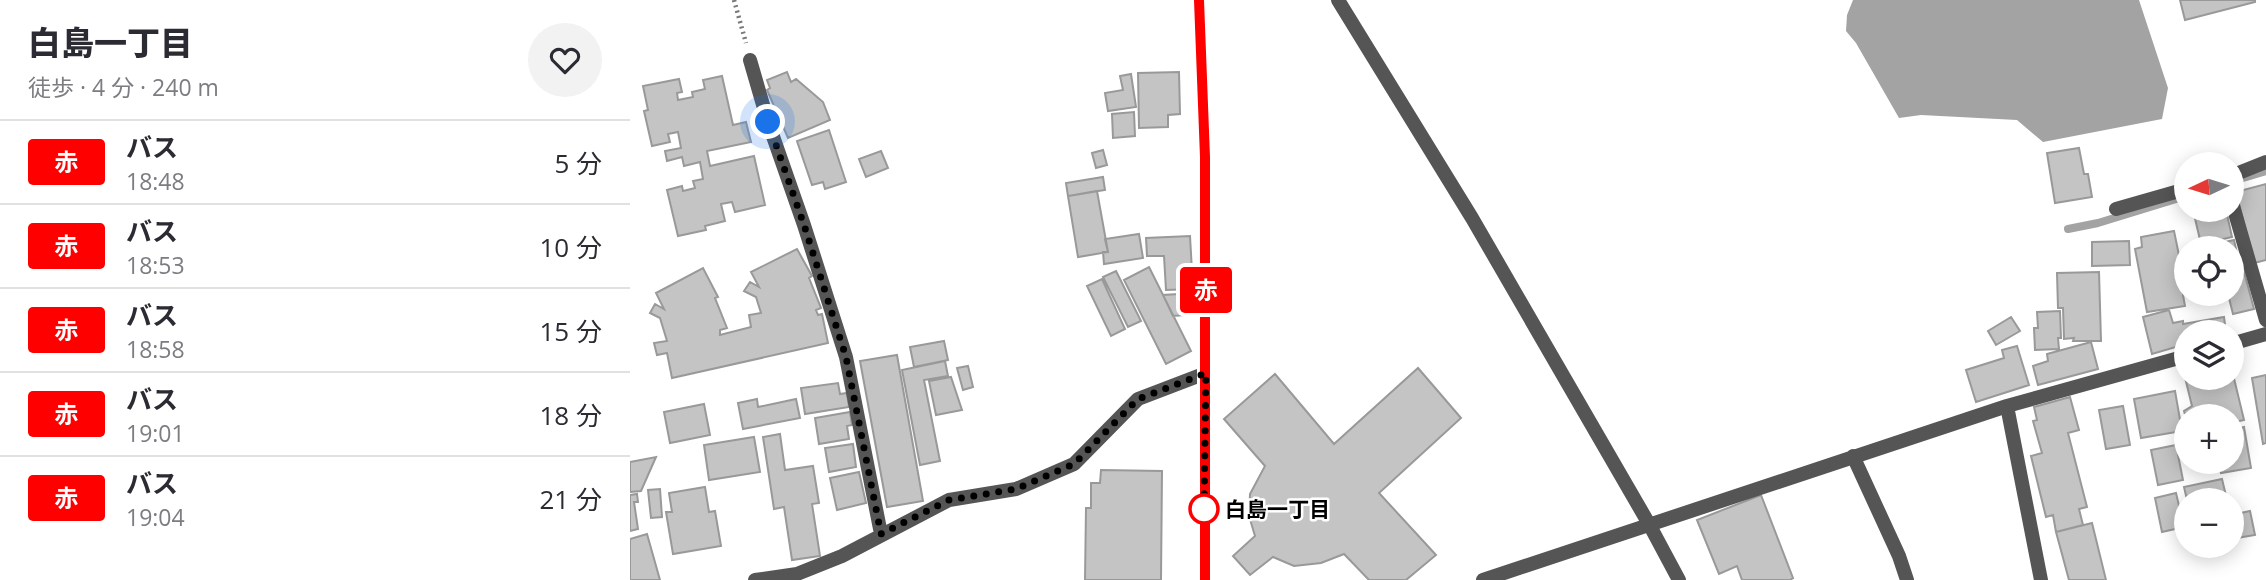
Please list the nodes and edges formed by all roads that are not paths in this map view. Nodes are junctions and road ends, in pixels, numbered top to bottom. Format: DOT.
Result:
graph roads {
  1 [pos="1199,0"];
  2 [pos="1338,0"];
  3 [pos="750,60"];
  4 [pos="2266,162"];
  5 [pos="2244,171"];
  6 [pos="2174,192"];
  7 [pos="2116,209"];
  8 [pos="2238,222"];
  9 [pos="2266,320"];
  10 [pos="2266,334"];
  11 [pos="2244,340"];
  12 [pos="2174,359"];
  13 [pos="1206,373"];
  14 [pos="2007,406"];
  15 [pos="1853,456"];
  16 [pos="1649,524"];
  17 [pos="881,534"];
  18 [pos="755,580"];
  19 [pos="1205,580"];
  20 [pos="1483,580"];
  21 [pos="1679,580"];
  22 [pos="1907,580"];
  23 [pos="2041,580"];
  1 -- 13 [label="street"];
  2 -- 16 [label="street"];
  3 -- 17 [label="street"];
  4 -- 5 [label="street"];
  6 -- 7 [label="street"];
  8 -- 9 [label="street"];
  10 -- 11 [label="street"];
  12 -- 14 [label="street"];
  13 -- 17 [label="street"];
  13 -- 19 [label="street"];
  14 -- 15 [label="street"];
  14 -- 23 [label="street"];
  15 -- 16 [label="street"];
  15 -- 22 [label="street"];
  16 -- 20 [label="street"];
  16 -- 21 [label="street"];
  17 -- 18 [label="street"];
}
